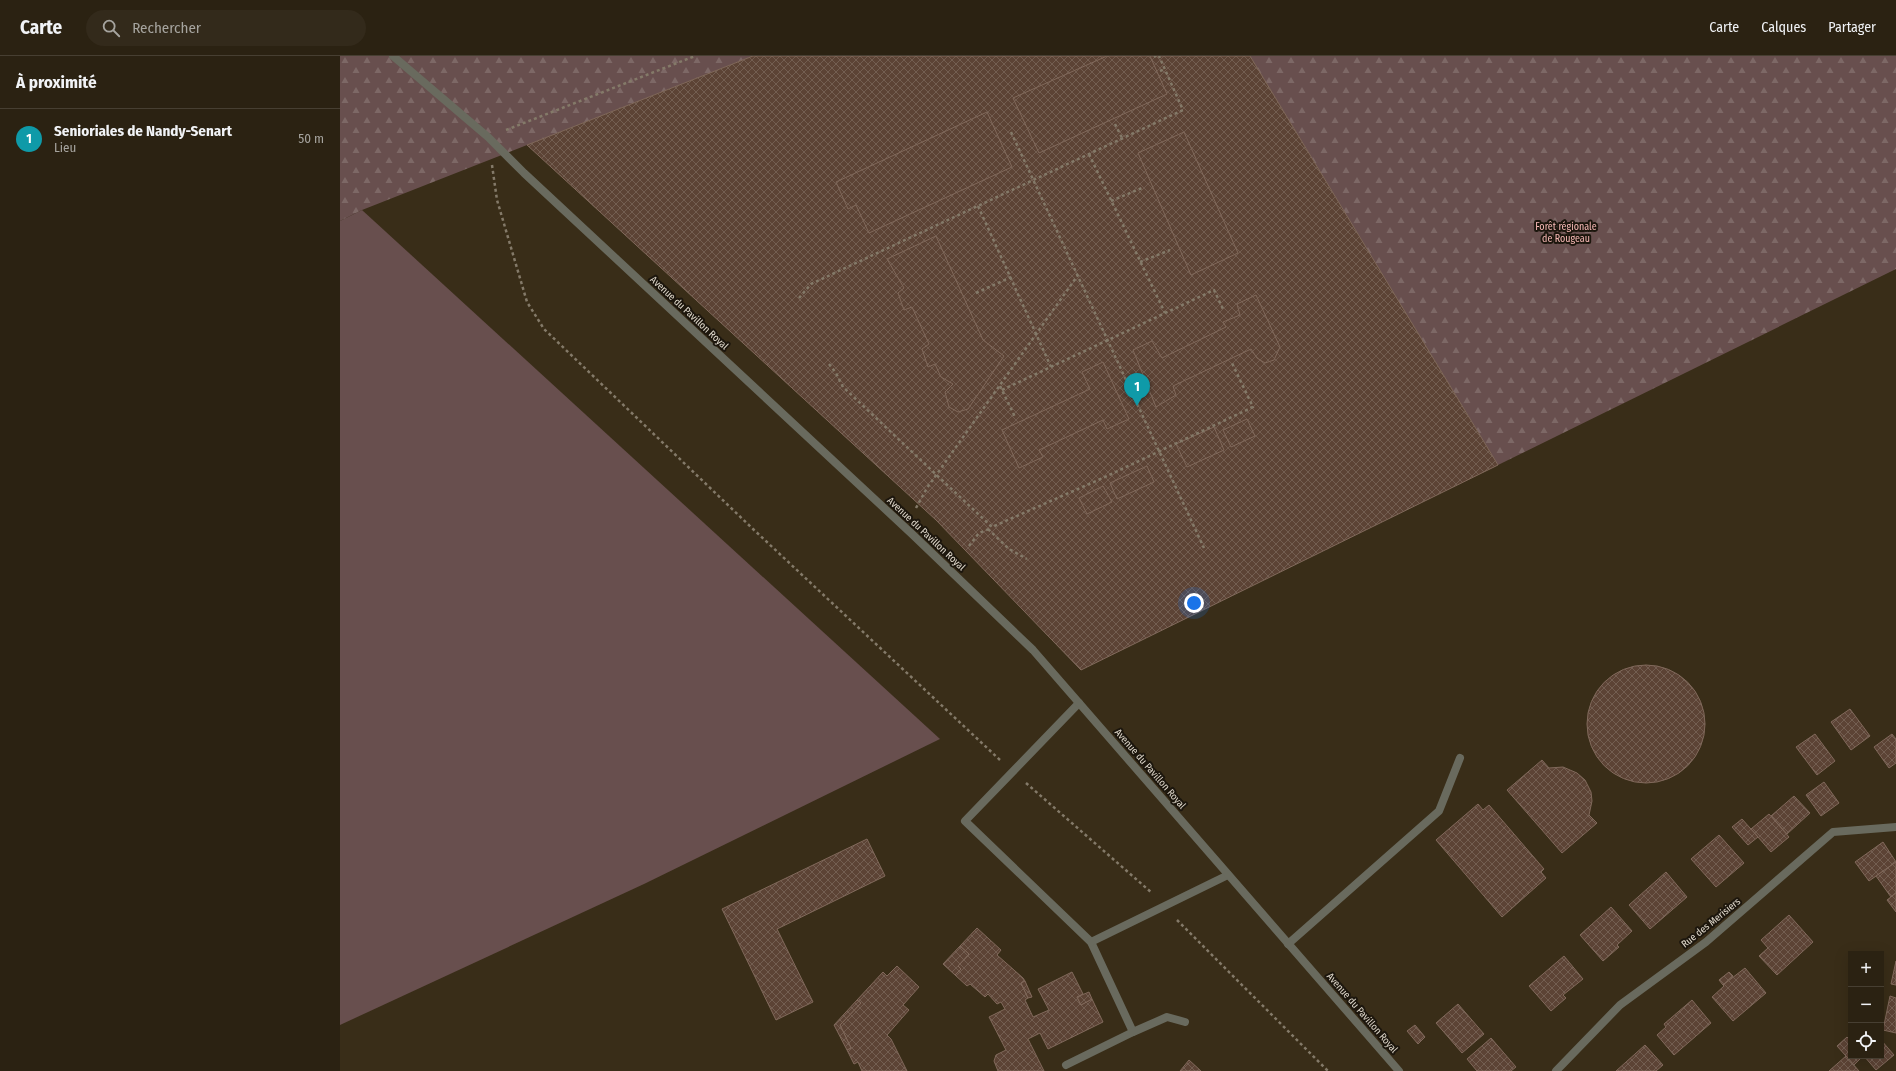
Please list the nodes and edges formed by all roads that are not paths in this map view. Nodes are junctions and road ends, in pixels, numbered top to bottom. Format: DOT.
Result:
graph roads {
  1 [pos="393,56"];
  2 [pos="1079,703"];
  3 [pos="1460,758"];
  4 [pos="1896,827"];
  5 [pos="1228,875"];
  6 [pos="1091,942"];
  7 [pos="1288,944"];
  8 [pos="1185,1022"];
  9 [pos="1133,1032"];
  10 [pos="1066,1064"];
  11 [pos="1399,1071"];
  12 [pos="1556,1071"];
  1 -- 2 [label="street, Avenue du Pavillon Royal"];
  2 -- 5 [label="street, Avenue du Pavillon Royal"];
  2 -- 6 [label="street"];
  3 -- 7 [label="street"];
  4 -- 12 [label="street, Rue des Merisiers"];
  5 -- 6 [label="street"];
  5 -- 7 [label="street, Avenue du Pavillon Royal"];
  6 -- 9 [label="street"];
  7 -- 11 [label="street, Avenue du Pavillon Royal"];
  8 -- 9 [label="street"];
  9 -- 10 [label="street"];
}
